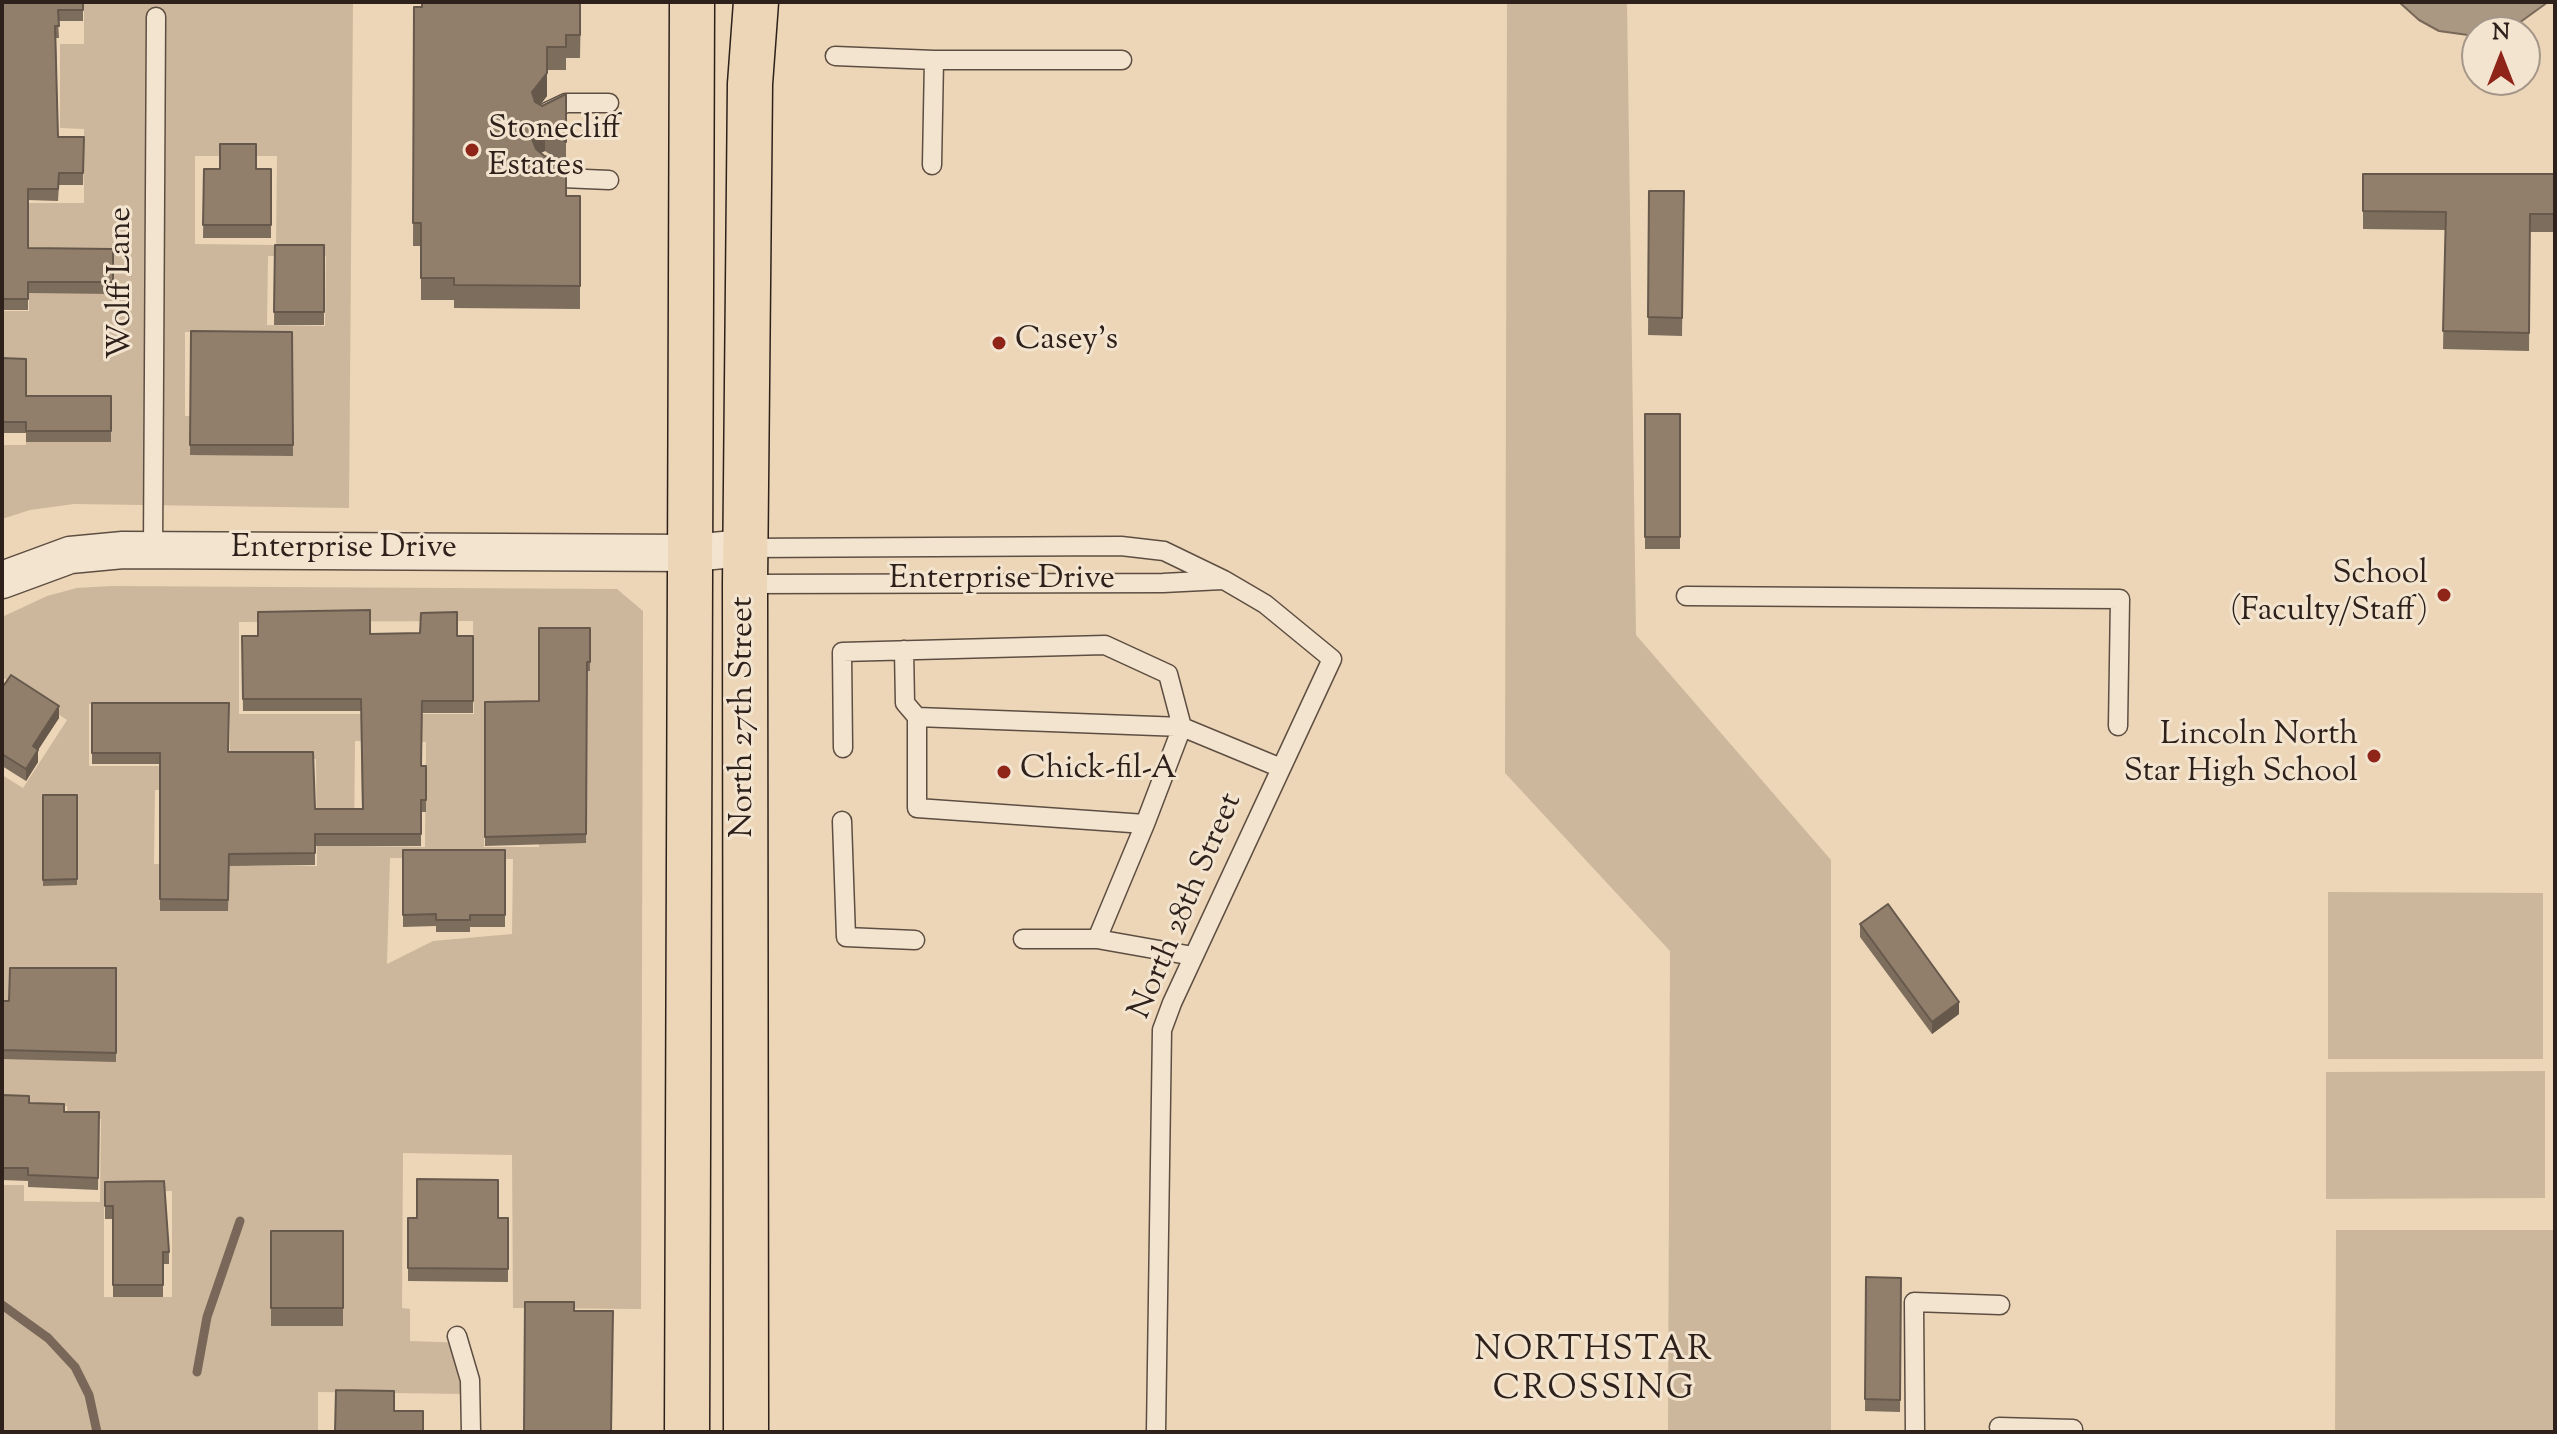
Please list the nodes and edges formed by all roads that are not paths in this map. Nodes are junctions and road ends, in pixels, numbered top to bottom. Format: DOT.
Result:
graph roads {
  1 [pos="692,2"];
  2 [pos="756,2"];
  3 [pos="156,17"];
  4 [pos="835,56"];
  5 [pos="934,60"];
  6 [pos="1122,60"];
  7 [pos="609,103"];
  8 [pos="544,117"];
  9 [pos="544,163"];
  10 [pos="932,165"];
  11 [pos="609,180"];
  12 [pos="153,549"];
  13 [pos="691,553"];
  14 [pos="745,566"];
  15 [pos="2,580"];
  16 [pos="1224,580"];
  17 [pos="1686,596"];
  18 [pos="904,650"];
  19 [pos="1332,659"];
  20 [pos="917,717"];
  21 [pos="2118,726"];
  22 [pos="1182,727"];
  23 [pos="843,748"];
  24 [pos="1281,768"];
  25 [pos="842,821"];
  26 [pos="1145,824"];
  27 [pos="1023,939"];
  28 [pos="1097,939"];
  29 [pos="915,940"];
  30 [pos="1193,956"];
  31 [pos="2000,1305"];
  32 [pos="457,1336"];
  33 [pos="1999,1427"];
  34 [pos="471,1432"];
  35 [pos="687,1432"];
  36 [pos="746,1432"];
  37 [pos="1156,1432"];
  38 [pos="1915,1432"];
  39 [pos="2073,1432"];
  1 -- 13 [label="main road, North 27th Street"];
  2 -- 14 [label="main road, North 27th Street"];
  3 -- 12 [label="lane, Wolff Lane"];
  4 -- 5 [label="lane"];
  5 -- 6 [label="lane"];
  5 -- 10 [label="lane"];
  7 -- 8 [label="lane"];
  9 -- 11 [label="lane"];
  12 -- 13 [label="street, Enterprise Drive"];
  12 -- 15 [label="street, Enterprise Drive"];
  13 -- 14 [label="street, Enterprise Drive"];
  13 -- 35 [label="main road, North 27th Street"];
  14 -- 16 [label="lane, Enterprise Drive"];
  14 -- 16 [label="lane, Enterprise Drive"];
  14 -- 36 [label="main road, North 27th Street"];
  16 -- 19 [label="lane, Enterprise Drive"];
  17 -- 21 [label="lane"];
  18 -- 20 [label="lane"];
  18 -- 22 [label="lane"];
  18 -- 23 [label="lane"];
  19 -- 24 [label="lane, North 28th Street"];
  20 -- 22 [label="lane"];
  20 -- 26 [label="lane"];
  22 -- 24 [label="lane"];
  22 -- 26 [label="lane"];
  24 -- 30 [label="lane, North 28th Street"];
  25 -- 29 [label="lane"];
  26 -- 28 [label="lane"];
  27 -- 28 [label="lane"];
  28 -- 30 [label="lane"];
  30 -- 37 [label="lane, North 28th Street"];
  31 -- 38 [label="lane"];
  32 -- 34 [label="lane"];
  33 -- 39 [label="lane"];
}
